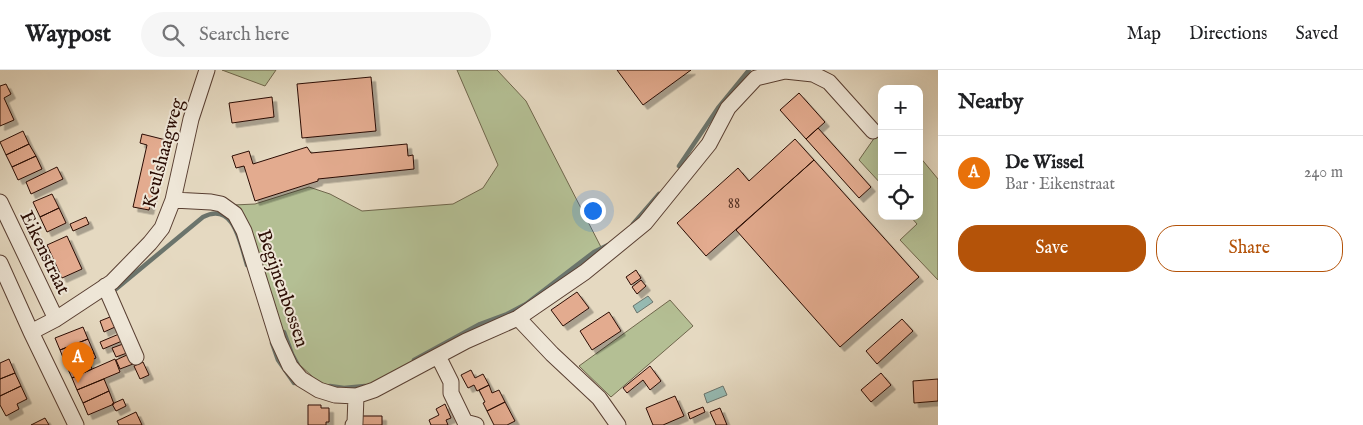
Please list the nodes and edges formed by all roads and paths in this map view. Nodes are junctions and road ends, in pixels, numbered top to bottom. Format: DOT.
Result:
graph roads {
  1 [pos="207,70"];
  2 [pos="873,131"];
  3 [pos="173,200"];
  4 [pos="0,202"];
  5 [pos="0,263"];
  6 [pos="105,286"];
  7 [pos="518,318"];
  8 [pos="56,319"];
  9 [pos="31,332"];
  10 [pos="438,356"];
  11 [pos="136,357"];
  12 [pos="356,396"];
  13 [pos="76,425"];
  14 [pos="353,425"];
  15 [pos="476,425"];
  16 [pos="618,425"];
  1 -- 3 [label="street, Keulshaagweg"];
  2 -- 7 [label="street, Begijnenbossen"];
  3 -- 6 [label="street, Keulshaagweg"];
  3 -- 12 [label="street, Begijnenbossen"];
  4 -- 8 [label="street, Eikenstraat"];
  5 -- 9 [label="street"];
  6 -- 8 [label="street, Keulshaagweg"];
  6 -- 11 [label="street"];
  7 -- 10 [label="street, Begijnenbossen"];
  7 -- 16 [label="street"];
  8 -- 9 [label="street, Keulshaagweg"];
  9 -- 13 [label="street"];
  10 -- 12 [label="street, Begijnenbossen"];
  10 -- 15 [label="street"];
  12 -- 14 [label="street"];
}
